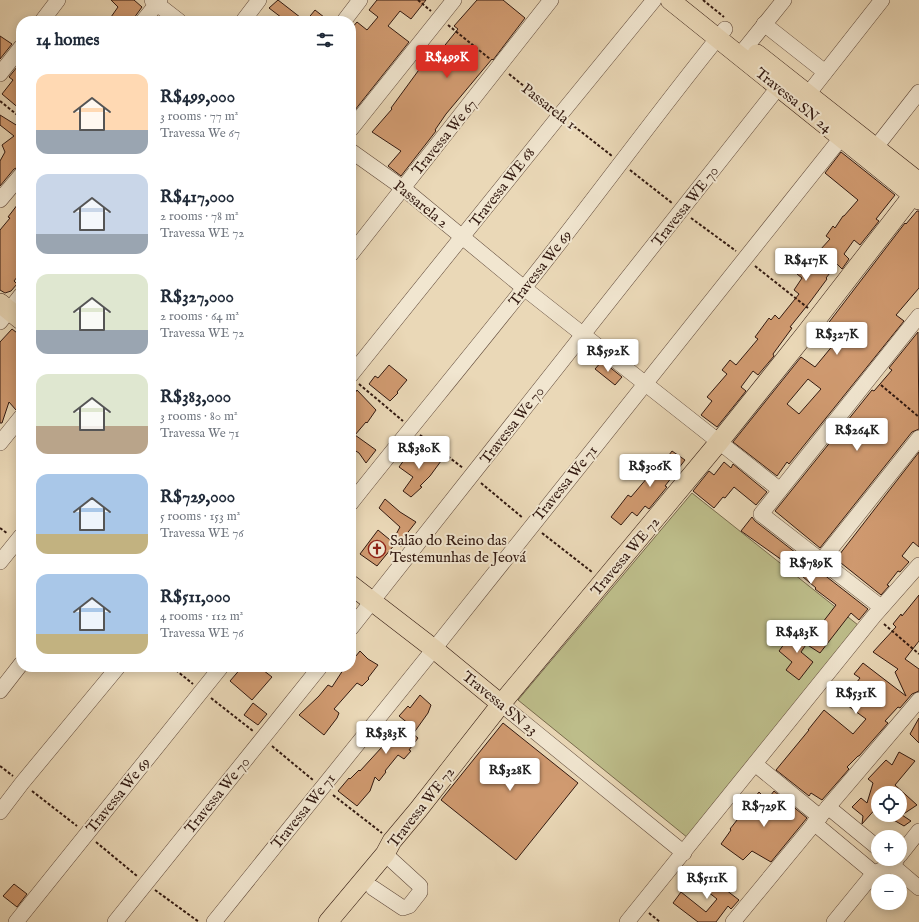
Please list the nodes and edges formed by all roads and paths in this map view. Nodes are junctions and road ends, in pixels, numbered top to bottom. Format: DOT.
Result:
graph roads {
  1 [pos="58,0"];
  2 [pos="260,0"];
  3 [pos="360,0"];
  4 [pos="418,0"];
  5 [pos="454,0"];
  6 [pos="551,0"];
  7 [pos="654,0"];
  8 [pos="784,0"];
  9 [pos="882,0"];
  10 [pos="156,1"];
  11 [pos="677,1"];
  12 [pos="46,16"];
  13 [pos="146,16"];
  14 [pos="174,16"];
  15 [pos="247,16"];
  16 [pos="348,16"];
  17 [pos="440,18"];
  18 [pos="764,24"];
  19 [pos="721,34"];
  20 [pos="743,51"];
  21 [pos="16,53"];
  22 [pos="499,67"];
  23 [pos="825,72"];
  24 [pos="0,74"];
  25 [pos="782,82"];
  26 [pos="919,92"];
  27 [pos="804,100"];
  28 [pos="0,101"];
  29 [pos="16,114"];
  30 [pos="560,115"];
  31 [pos="356,123"];
  32 [pos="841,138"];
  33 [pos="876,147"];
  34 [pos="356,155"];
  35 [pos="621,163"];
  36 [pos="16,181"];
  37 [pos="403,188"];
  38 [pos="917,191"];
  39 [pos="0,200"];
  40 [pos="681,210"];
  41 [pos="462,237"];
  42 [pos="356,248"];
  43 [pos="524,288"];
  44 [pos="16,302"];
  45 [pos="8,314"];
  46 [pos="919,316"];
  47 [pos="583,334"];
  48 [pos="356,369"];
  49 [pos="871,376"];
  50 [pos="645,384"];
  51 [pos="919,417"];
  52 [pos="16,423"];
  53 [pos="919,438"];
  54 [pos="719,442"];
  55 [pos="0,443"];
  56 [pos="780,490"];
  57 [pos="356,497"];
  58 [pos="16,542"];
  59 [pos="821,561"];
  60 [pos="0,562"];
  61 [pos="919,565"];
  62 [pos="356,589"];
  63 [pos="372,602"];
  64 [pos="878,612"];
  65 [pos="356,622"];
  66 [pos="434,649"];
  67 [pos="919,654"];
  68 [pos="16,670"];
  69 [pos="114,672"];
  70 [pos="179,672"];
  71 [pos="217,672"];
  72 [pos="316,672"];
  73 [pos="202,690"];
  74 [pos="0,691"];
  75 [pos="919,700"];
  76 [pos="501,704"];
  77 [pos="262,738"];
  78 [pos="755,764"];
  79 [pos="0,766"];
  80 [pos="22,783"];
  81 [pos="322,787"];
  82 [pos="0,812"];
  83 [pos="820,815"];
  84 [pos="919,831"];
  85 [pos="87,834"];
  86 [pos="871,844"];
  87 [pos="907,846"];
  88 [pos="388,847"];
  89 [pos="684,853"];
  90 [pos="885,866"];
  91 [pos="900,866"];
  92 [pos="874,873"];
  93 [pos="146,883"];
  94 [pos="373,888"];
  95 [pos="919,888"];
  96 [pos="16,922"];
  97 [pos="115,922"];
  98 [pos="199,922"];
  99 [pos="214,922"];
  100 [pos="328,922"];
  101 [pos="628,922"];
  102 [pos="733,922"];
  103 [pos="834,922"];
  1 -- 12 [label="street"];
  2 -- 15 [label="street"];
  3 -- 16 [label="street"];
  4 -- 17 [label="path, Passarela 1"];
  5 -- 17 [label="street"];
  6 -- 22 [label="street, Travessa We 67"];
  7 -- 30 [label="street, Travessa WE 68"];
  8 -- 18 [label="street"];
  9 -- 23 [label="street"];
  10 -- 13 [label="street"];
  10 -- 14 [label="street"];
  11 -- 19 [label="main road, Travessa SN 24"];
  17 -- 22 [label="path, Passarela 1"];
  17 -- 31 [label="street"];
  18 -- 20 [label="street"];
  18 -- 23 [label="street"];
  19 -- 20 [label="main road, Travessa SN 24"];
  19 -- 35 [label="street, Travessa We 69"];
  20 -- 25 [label="main road, Travessa SN 24"];
  21 -- 24 [label="street"];
  22 -- 30 [label="path, Passarela 1"];
  22 -- 37 [label="street, Travessa We 67"];
  23 -- 27 [label="street"];
  25 -- 27 [label="main road, Travessa SN 24"];
  25 -- 40 [label="street, Travessa WE 70"];
  26 -- 33 [label="street"];
  27 -- 32 [label="main road, Travessa SN 24"];
  27 -- 33 [label="main road, Travessa SN 24"];
  28 -- 29 [label="path"];
  30 -- 35 [label="path, Passarela 1"];
  30 -- 41 [label="street, Travessa WE 68"];
  32 -- 38 [label="main road, Travessa SN 24"];
  32 -- 50 [label="street, Travessa We 71"];
  33 -- 38 [label="main road, Travessa SN 24"];
  34 -- 37 [label="street, Passarela 2"];
  35 -- 40 [label="path, Passarela 1"];
  35 -- 43 [label="street, Travessa We 69"];
  36 -- 39 [label="street"];
  37 -- 41 [label="street, Passarela 2"];
  37 -- 42 [label="street, Travessa We 67"];
  38 -- 54 [label="main road, Travessa WE 72"];
  40 -- 47 [label="street, Travessa WE 70"];
  41 -- 43 [label="street, Passarela 2"];
  41 -- 48 [label="street, Travessa WE 68"];
  43 -- 47 [label="street, Passarela 2"];
  43 -- 57 [label="street, Travessa We 69"];
  44 -- 45 [label="street"];
  46 -- 49 [label="street"];
  47 -- 50 [label="street"];
  47 -- 63 [label="street, Travessa We 70"];
  49 -- 51 [label="path"];
  49 -- 56 [label="street"];
  50 -- 54 [label="street"];
  50 -- 66 [label="street, Travessa We 71"];
  52 -- 55 [label="street"];
  53 -- 59 [label="street"];
  54 -- 56 [label="street"];
  54 -- 76 [label="main road, Travessa WE 72"];
  56 -- 59 [label="street"];
  58 -- 60 [label="street"];
  59 -- 64 [label="street"];
  61 -- 64 [label="street"];
  62 -- 63 [label="main road, Travessa SN 23"];
  63 -- 65 [label="street, Travessa We 70"];
  63 -- 66 [label="main road, Travessa SN 23"];
  64 -- 67 [label="path"];
  64 -- 78 [label="street"];
  66 -- 76 [label="main road, Travessa SN 23"];
  66 -- 81 [label="street, Travessa We 71"];
  68 -- 74 [label="street"];
  69 -- 80 [label="street"];
  70 -- 73 [label="path"];
  71 -- 73 [label="street, Travessa We 69"];
  72 -- 77 [label="street, Travessa We 70"];
  73 -- 77 [label="path"];
  73 -- 85 [label="street, Travessa We 69"];
  75 -- 83 [label="street"];
  76 -- 88 [label="main road, Travessa WE 72"];
  76 -- 89 [label="street, Travessa SN 23"];
  77 -- 81 [label="path"];
  77 -- 93 [label="street, Travessa We 70"];
  78 -- 83 [label="street"];
  78 -- 89 [label="street"];
  79 -- 80 [label="path"];
  80 -- 82 [label="street"];
  80 -- 85 [label="path"];
  81 -- 88 [label="path"];
  81 -- 99 [label="street, Travessa We 71"];
  83 -- 86 [label="street"];
  83 -- 92 [label="street"];
  83 -- 102 [label="street"];
  84 -- 87 [label="street"];
  85 -- 93 [label="path"];
  85 -- 96 [label="street, Travessa We 69"];
  88 -- 94 [label="street"];
  88 -- 100 [label="main road, Travessa WE 72"];
  89 -- 101 [label="street"];
  90 -- 92 [label="street"];
  91 -- 95 [label="street"];
  92 -- 103 [label="street"];
  93 -- 97 [label="street, Travessa We 70"];
  93 -- 98 [label="path"];
}
